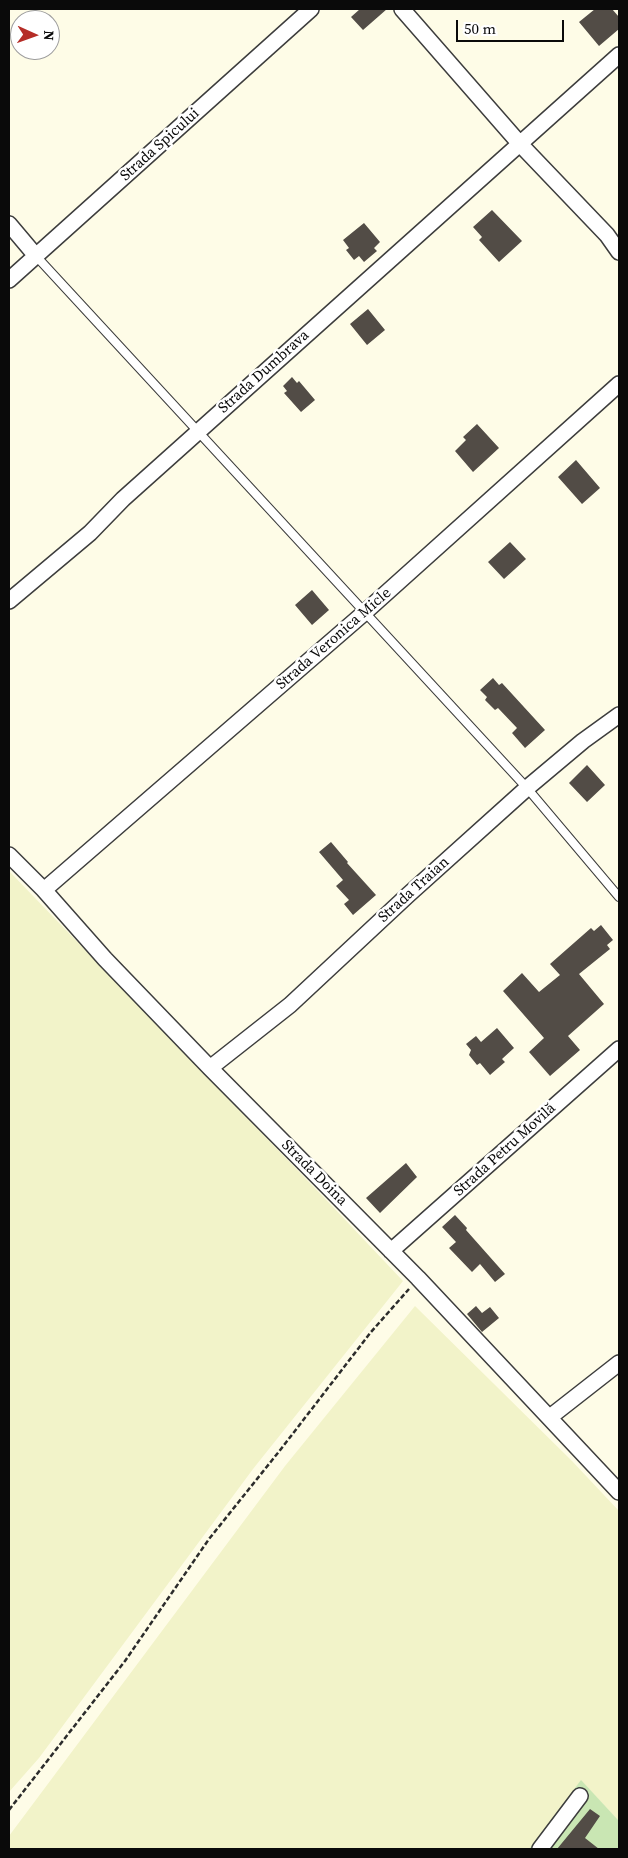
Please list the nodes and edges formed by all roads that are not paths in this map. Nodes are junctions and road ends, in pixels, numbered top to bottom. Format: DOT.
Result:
graph roads {
  1 [pos="311,9"];
  2 [pos="402,9"];
  3 [pos="619,55"];
  4 [pos="520,144"];
  5 [pos="9,224"];
  6 [pos="619,252"];
  7 [pos="36,256"];
  8 [pos="9,280"];
  9 [pos="619,384"];
  10 [pos="198,432"];
  11 [pos="9,601"];
  12 [pos="364,613"];
  13 [pos="619,714"];
  14 [pos="527,788"];
  15 [pos="9,855"];
  16 [pos="44,890"];
  17 [pos="619,897"];
  18 [pos="619,1049"];
  19 [pos="210,1068"];
  20 [pos="391,1251"];
  21 [pos="619,1363"];
  22 [pos="550,1417"];
  23 [pos="619,1492"];
  24 [pos="580,1796"];
  25 [pos="540,1849"];
  1 -- 7 [label="street, Strada Spicului"];
  2 -- 4 [label="street"];
  3 -- 4 [label="street, Strada Dumbrava"];
  4 -- 6 [label="street"];
  4 -- 10 [label="street, Strada Dumbrava"];
  5 -- 7 [label="street"];
  7 -- 8 [label="street, Strada Spicului"];
  7 -- 10 [label="lane"];
  9 -- 12 [label="street, Strada Veronica Micle"];
  10 -- 11 [label="street, Strada Dumbrava"];
  10 -- 12 [label="lane"];
  12 -- 14 [label="lane"];
  12 -- 16 [label="street, Strada Veronica Micle"];
  13 -- 14 [label="street, Strada Traian"];
  14 -- 17 [label="lane"];
  14 -- 19 [label="street, Strada Traian"];
  15 -- 16 [label="street, Strada Doina"];
  16 -- 19 [label="street, Strada Doina"];
  18 -- 20 [label="street, Strada Petru Movilă"];
  19 -- 20 [label="street, Strada Doina"];
  20 -- 22 [label="street, Strada Doina"];
  21 -- 22 [label="street"];
  22 -- 23 [label="street, Strada Doina"];
  24 -- 25 [label="street"];
}
